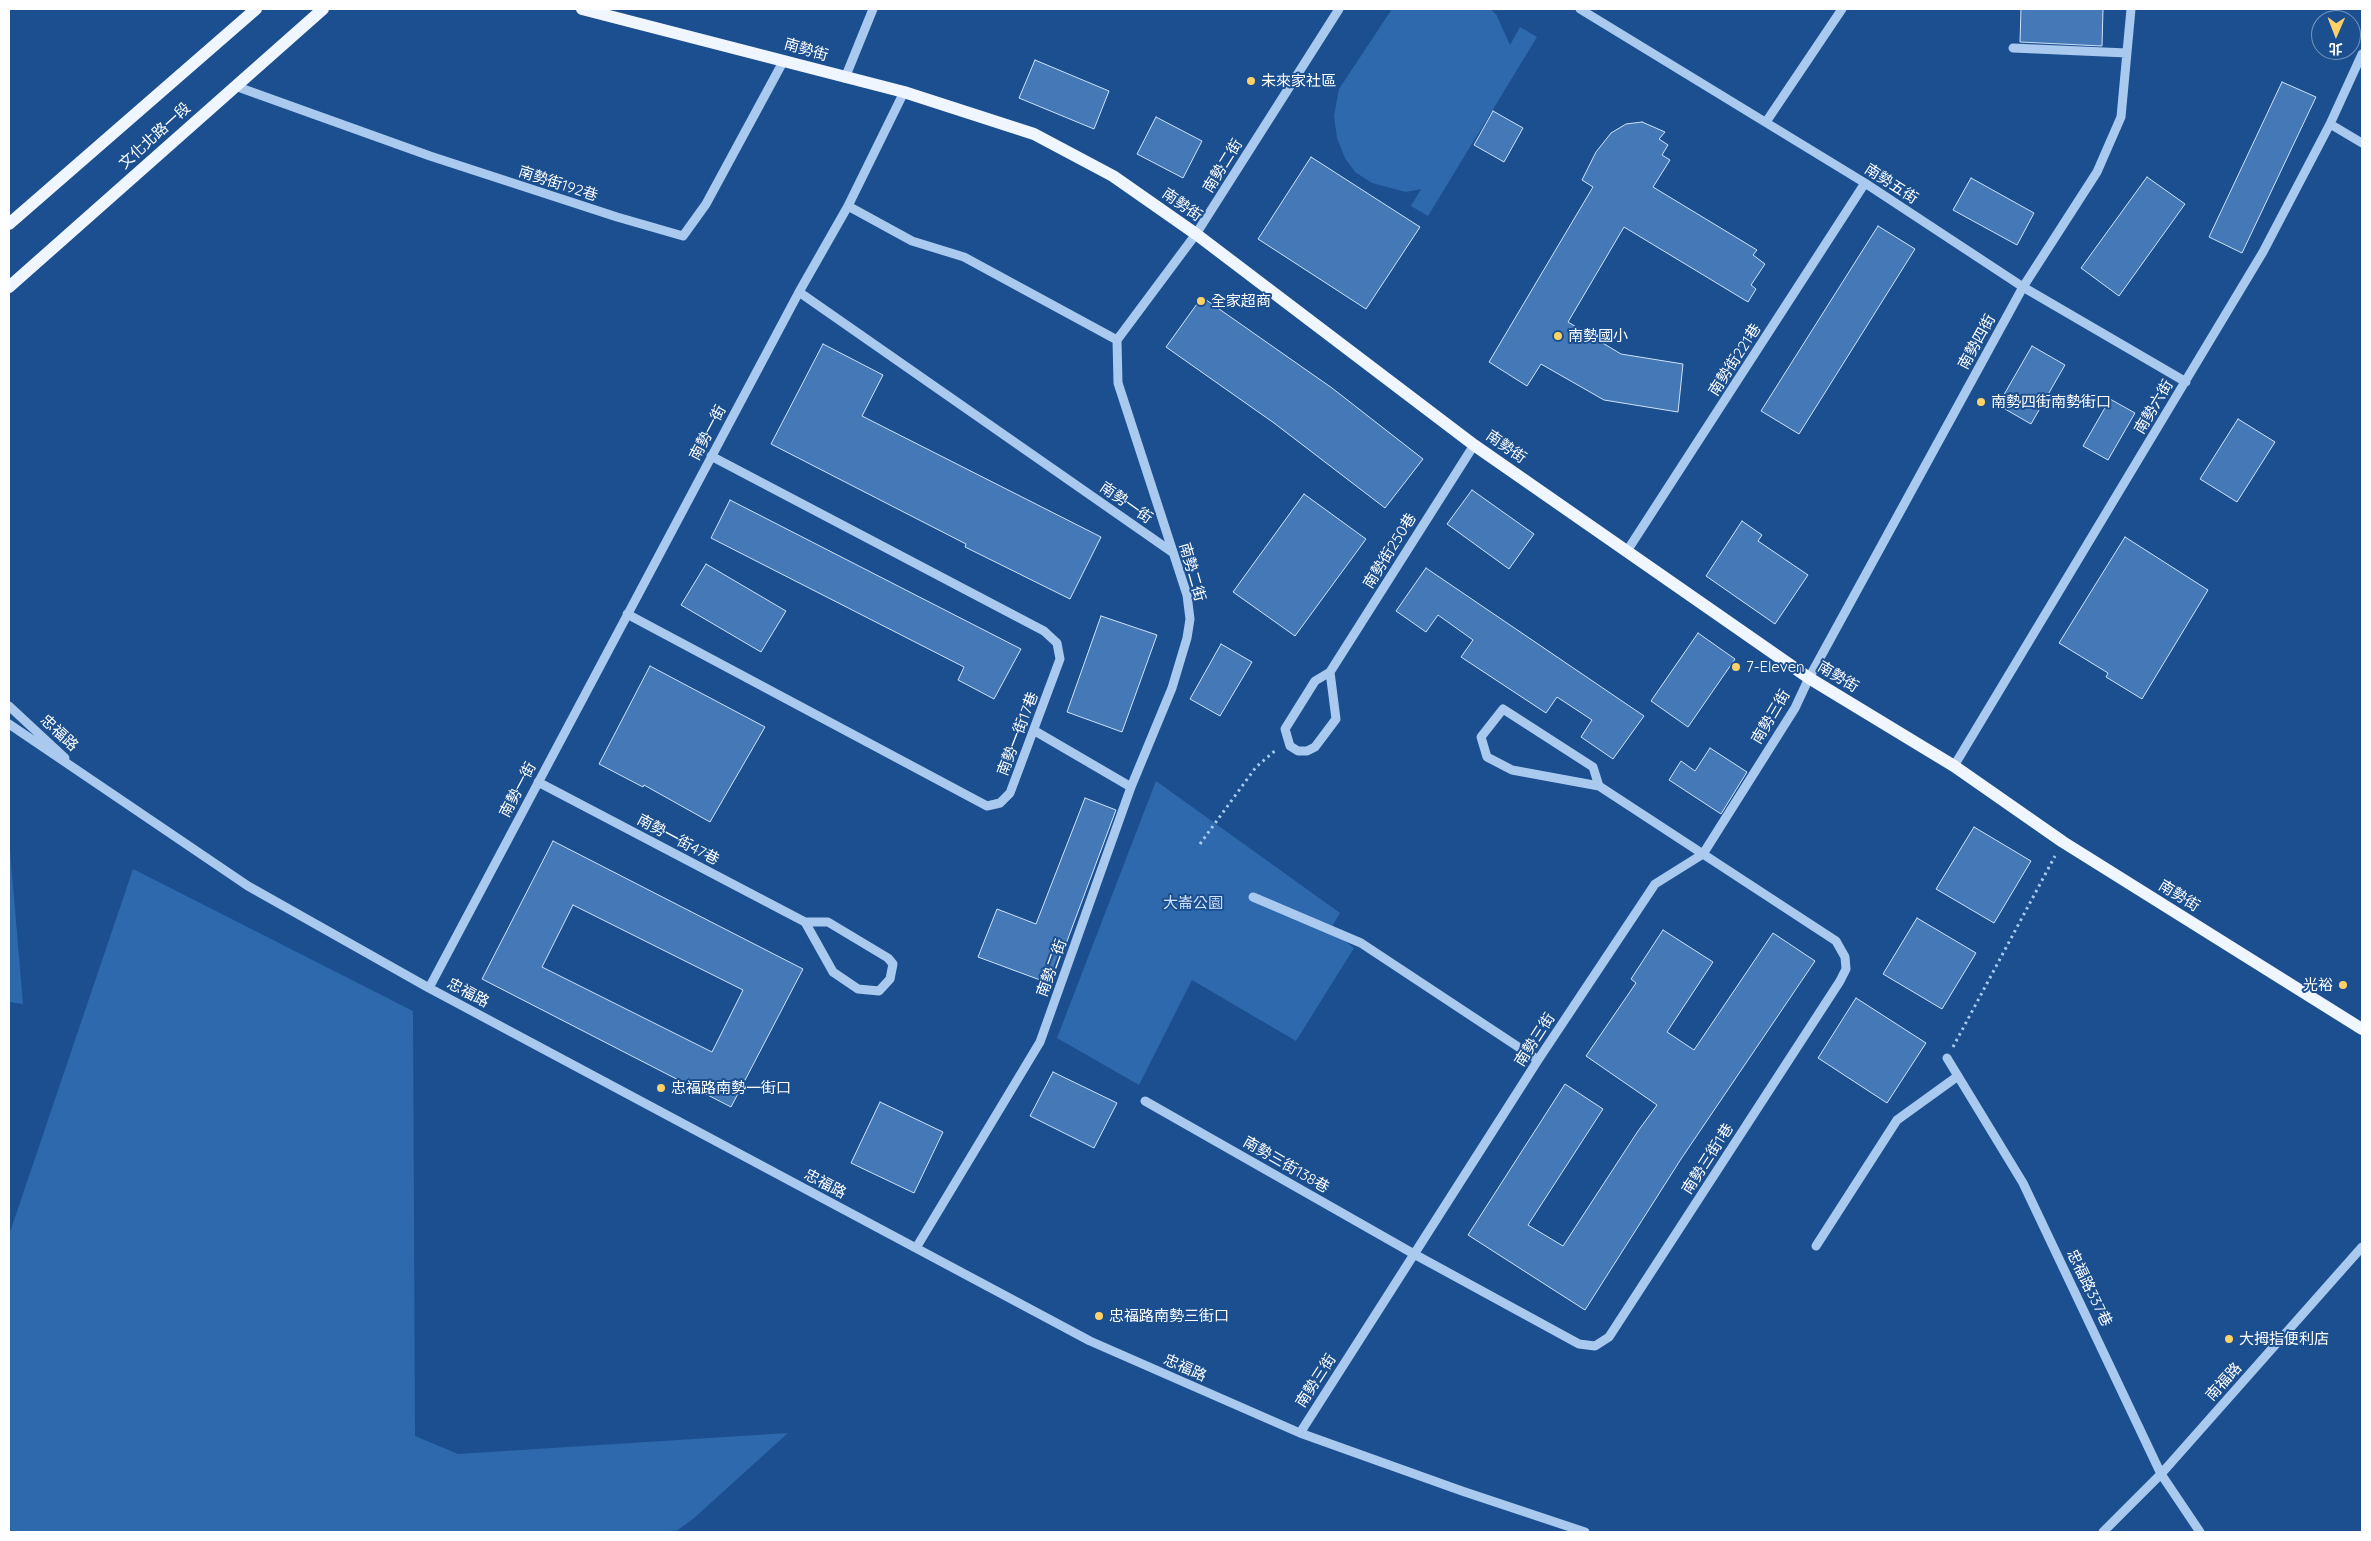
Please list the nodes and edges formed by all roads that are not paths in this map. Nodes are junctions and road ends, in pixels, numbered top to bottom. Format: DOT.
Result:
graph roads {
  1 [pos="256,9"];
  2 [pos="323,9"];
  3 [pos="582,9"];
  4 [pos="873,9"];
  5 [pos="1339,9"];
  6 [pos="1580,9"];
  7 [pos="1842,9"];
  8 [pos="2131,9"];
  9 [pos="1591,12"];
  10 [pos="2013,48"];
  11 [pos="2127,53"];
  12 [pos="2362,54"];
  13 [pos="784,60"];
  14 [pos="845,78"];
  15 [pos="235,86"];
  16 [pos="904,92"];
  17 [pos="1766,122"];
  18 [pos="2330,124"];
  19 [pos="2362,143"];
  20 [pos="1865,183"];
  21 [pos="848,206"];
  22 [pos="9,224"];
  23 [pos="1196,234"];
  24 [pos="9,287"];
  25 [pos="2023,287"];
  26 [pos="799,292"];
  27 [pos="1116,340"];
  28 [pos="2186,382"];
  29 [pos="1474,445"];
  30 [pos="712,456"];
  31 [pos="1627,551"];
  32 [pos="1173,552"];
  33 [pos="627,614"];
  34 [pos="1330,672"];
  35 [pos="1809,678"];
  36 [pos="9,706"];
  37 [pos="11,725"];
  38 [pos="1035,731"];
  39 [pos="1954,766"];
  40 [pos="91,781"];
  41 [pos="538,782"];
  42 [pos="1599,786"];
  43 [pos="1131,787"];
  44 [pos="1703,854"];
  45 [pos="1252,897"];
  46 [pos="806,922"];
  47 [pos="429,988"];
  48 [pos="2362,1029"];
  49 [pos="1947,1058"];
  50 [pos="1538,1060"];
  51 [pos="1958,1076"];
  52 [pos="1145,1101"];
  53 [pos="1816,1246"];
  54 [pos="2362,1247"];
  55 [pos="916,1248"];
  56 [pos="1414,1254"];
  57 [pos="1300,1433"];
  58 [pos="2161,1474"];
  59 [pos="1585,1532"];
  60 [pos="2103,1532"];
  61 [pos="2200,1532"];
  1 -- 22 [label="main road, 文化北路一段"];
  2 -- 15 [label="main road, 文化北路一段"];
  3 -- 13 [label="main road, 南勢街"];
  4 -- 14 [label="street"];
  5 -- 23 [label="street, 南勢二街"];
  6 -- 9 [label="street, 南勢五街"];
  7 -- 17 [label="street"];
  8 -- 11 [label="street, 南勢四街"];
  9 -- 17 [label="street, 南勢五街"];
  10 -- 11 [label="street"];
  11 -- 25 [label="street, 南勢四街"];
  12 -- 18 [label="street, 南勢六街"];
  13 -- 14 [label="main road, 南勢街"];
  13 -- 15 [label="street, 南勢街192巷"];
  14 -- 16 [label="main road, 南勢街"];
  15 -- 24 [label="main road, 文化北路一段"];
  16 -- 21 [label="street"];
  16 -- 23 [label="main road, 南勢街"];
  17 -- 20 [label="street, 南勢五街"];
  18 -- 19 [label="street"];
  18 -- 28 [label="street, 南勢六街"];
  20 -- 25 [label="street, 南勢五街"];
  20 -- 31 [label="street, 南勢街221巷"];
  21 -- 26 [label="street"];
  21 -- 27 [label="street"];
  23 -- 27 [label="street, 南勢二街"];
  23 -- 29 [label="main road, 南勢街"];
  25 -- 28 [label="street, 南勢五街"];
  25 -- 35 [label="street, 南勢四街"];
  26 -- 30 [label="street, 南勢一街"];
  26 -- 32 [label="street, 南勢一街"];
  27 -- 32 [label="street, 南勢二街"];
  28 -- 39 [label="street, 南勢六街"];
  29 -- 31 [label="main road, 南勢街"];
  29 -- 34 [label="street, 南勢街250巷"];
  30 -- 33 [label="street, 南勢一街"];
  30 -- 38 [label="street, 南勢一街17巷"];
  31 -- 35 [label="main road, 南勢街"];
  32 -- 43 [label="street, 南勢二街"];
  33 -- 38 [label="street, 南勢一街17巷"];
  33 -- 41 [label="street, 南勢一街"];
  34 -- 34 [label="street, 南勢街250巷"];
  35 -- 39 [label="main road, 南勢街"];
  35 -- 44 [label="street, 南勢三街"];
  36 -- 40 [label="street, 忠福路"];
  37 -- 40 [label="street, 忠福路"];
  38 -- 43 [label="street"];
  39 -- 48 [label="main road, 南勢街"];
  40 -- 47 [label="street, 忠福路"];
  41 -- 46 [label="street, 南勢一街47巷"];
  41 -- 47 [label="street, 南勢一街"];
  42 -- 42 [label="street"];
  42 -- 44 [label="street"];
  43 -- 55 [label="street, 南勢二街"];
  44 -- 50 [label="street, 南勢三街"];
  44 -- 56 [label="street, 南勢三街1巷"];
  45 -- 50 [label="street"];
  46 -- 46 [label="street, 南勢一街47巷"];
  47 -- 55 [label="street, 忠福路"];
  49 -- 51 [label="street, 忠福路337巷"];
  50 -- 56 [label="street, 南勢三街"];
  51 -- 53 [label="street"];
  51 -- 58 [label="street, 忠福路337巷"];
  52 -- 56 [label="street, 南勢三街138巷"];
  54 -- 58 [label="street, 南福路"];
  55 -- 57 [label="street, 忠福路"];
  56 -- 57 [label="street, 南勢三街"];
  57 -- 59 [label="street, 忠福路"];
  58 -- 60 [label="street, 南福路"];
  58 -- 61 [label="street, 忠福路337巷"];
}
